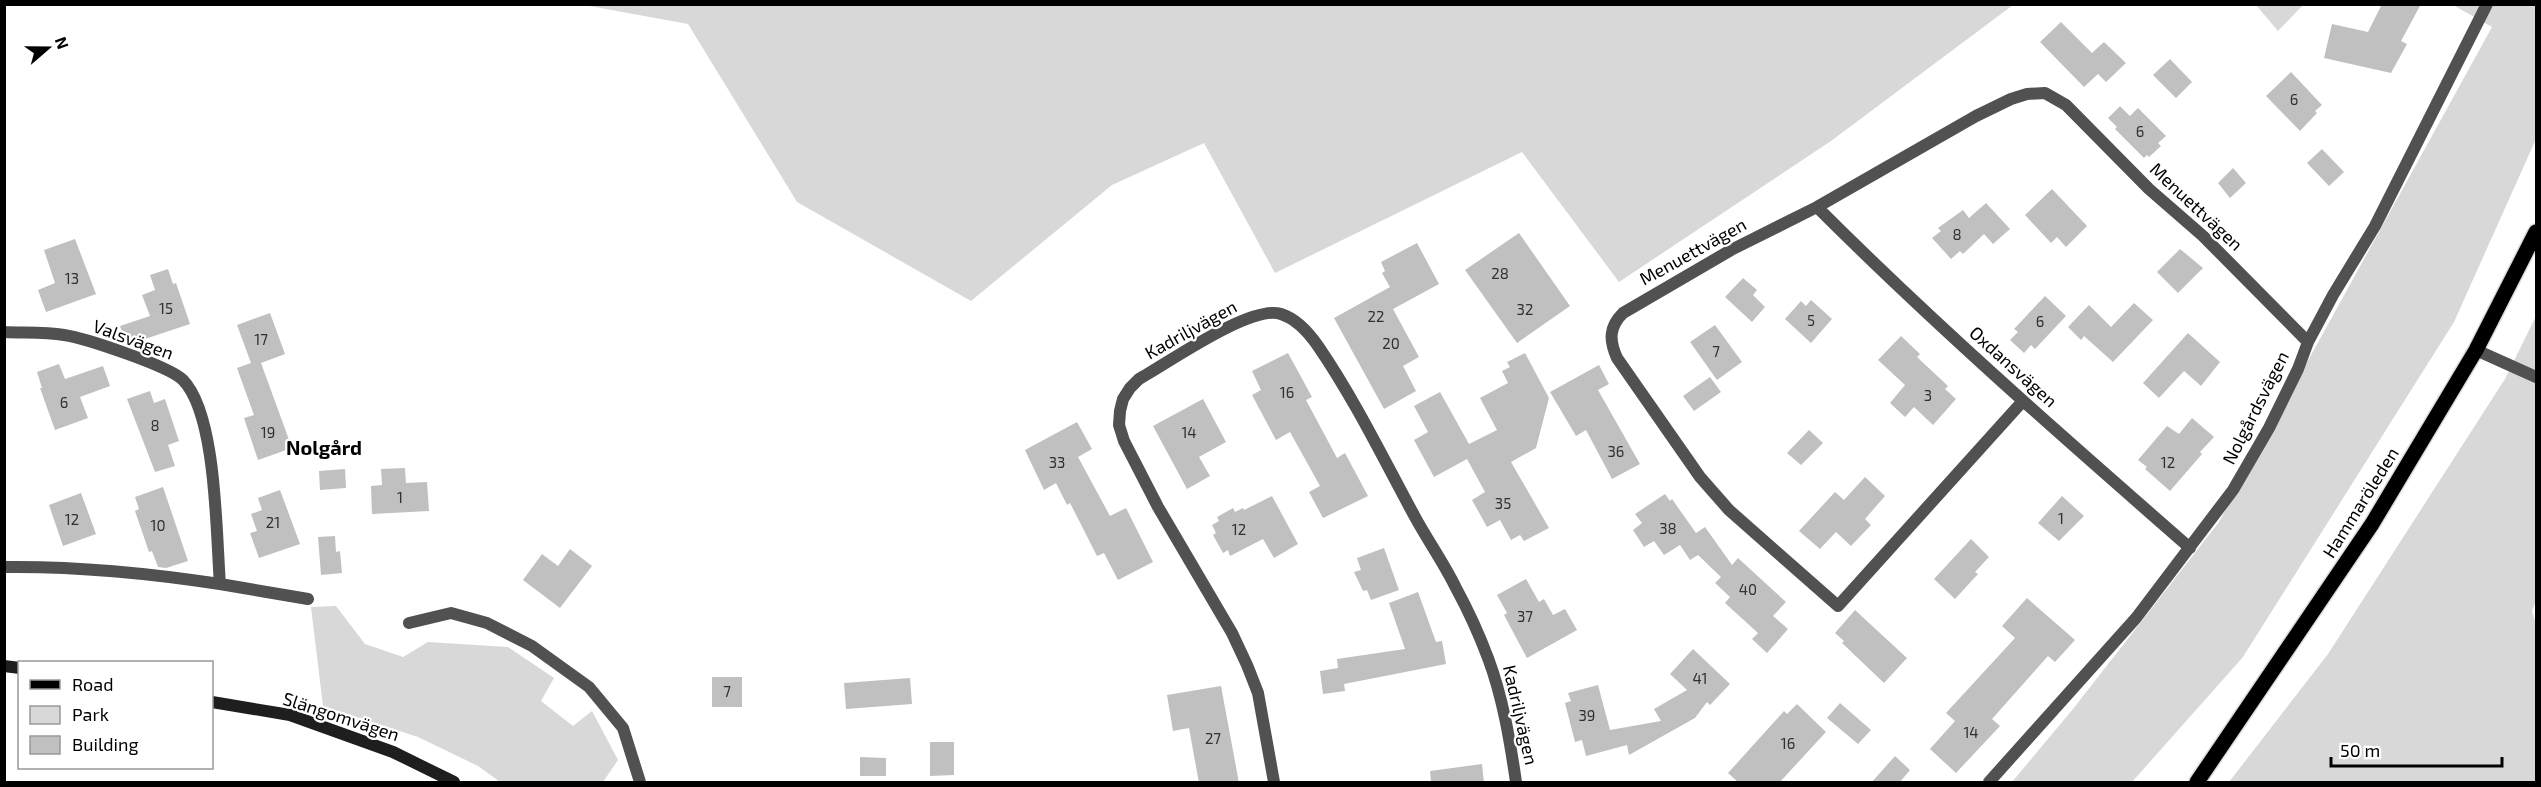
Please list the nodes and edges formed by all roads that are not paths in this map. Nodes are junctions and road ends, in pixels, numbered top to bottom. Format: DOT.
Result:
graph roads {
  1 [pos="2487,4"];
  2 [pos="1817,207"];
  3 [pos="2536,232"];
  4 [pos="4,332"];
  5 [pos="2308,342"];
  6 [pos="2476,350"];
  7 [pos="2531,367"];
  8 [pos="2536,377"];
  9 [pos="2022,402"];
  10 [pos="2190,548"];
  11 [pos="4,567"];
  12 [pos="220,584"];
  13 [pos="308,599"];
  14 [pos="409,623"];
  15 [pos="213,702"];
  16 [pos="454,783"];
  17 [pos="640,783"];
  18 [pos="1274,783"];
  19 [pos="1516,783"];
  20 [pos="1989,783"];
  21 [pos="2197,783"];
  1 -- 5 [label="street, Nolgårdsvägen"];
  2 -- 5 [label="street, Menuettvägen"];
  2 -- 9 [label="street, Oxdansvägen"];
  2 -- 9 [label="street, Menuettvägen"];
  3 -- 6 [label="main road, Hammaröleden"];
  4 -- 12 [label="street, Valsvägen"];
  5 -- 10 [label="street, Nolgårdsvägen"];
  6 -- 7 [label="street"];
  6 -- 21 [label="main road, Hammaröleden"];
  7 -- 8 [label="street"];
  9 -- 10 [label="street, Oxdansvägen"];
  10 -- 20 [label="street, Nolgårdsvägen"];
  11 -- 12 [label="street"];
  12 -- 13 [label="street"];
  14 -- 17 [label="street"];
  15 -- 16 [label="street, Slängomvägen"];
  18 -- 19 [label="street, Kadriljvägen"];
}
